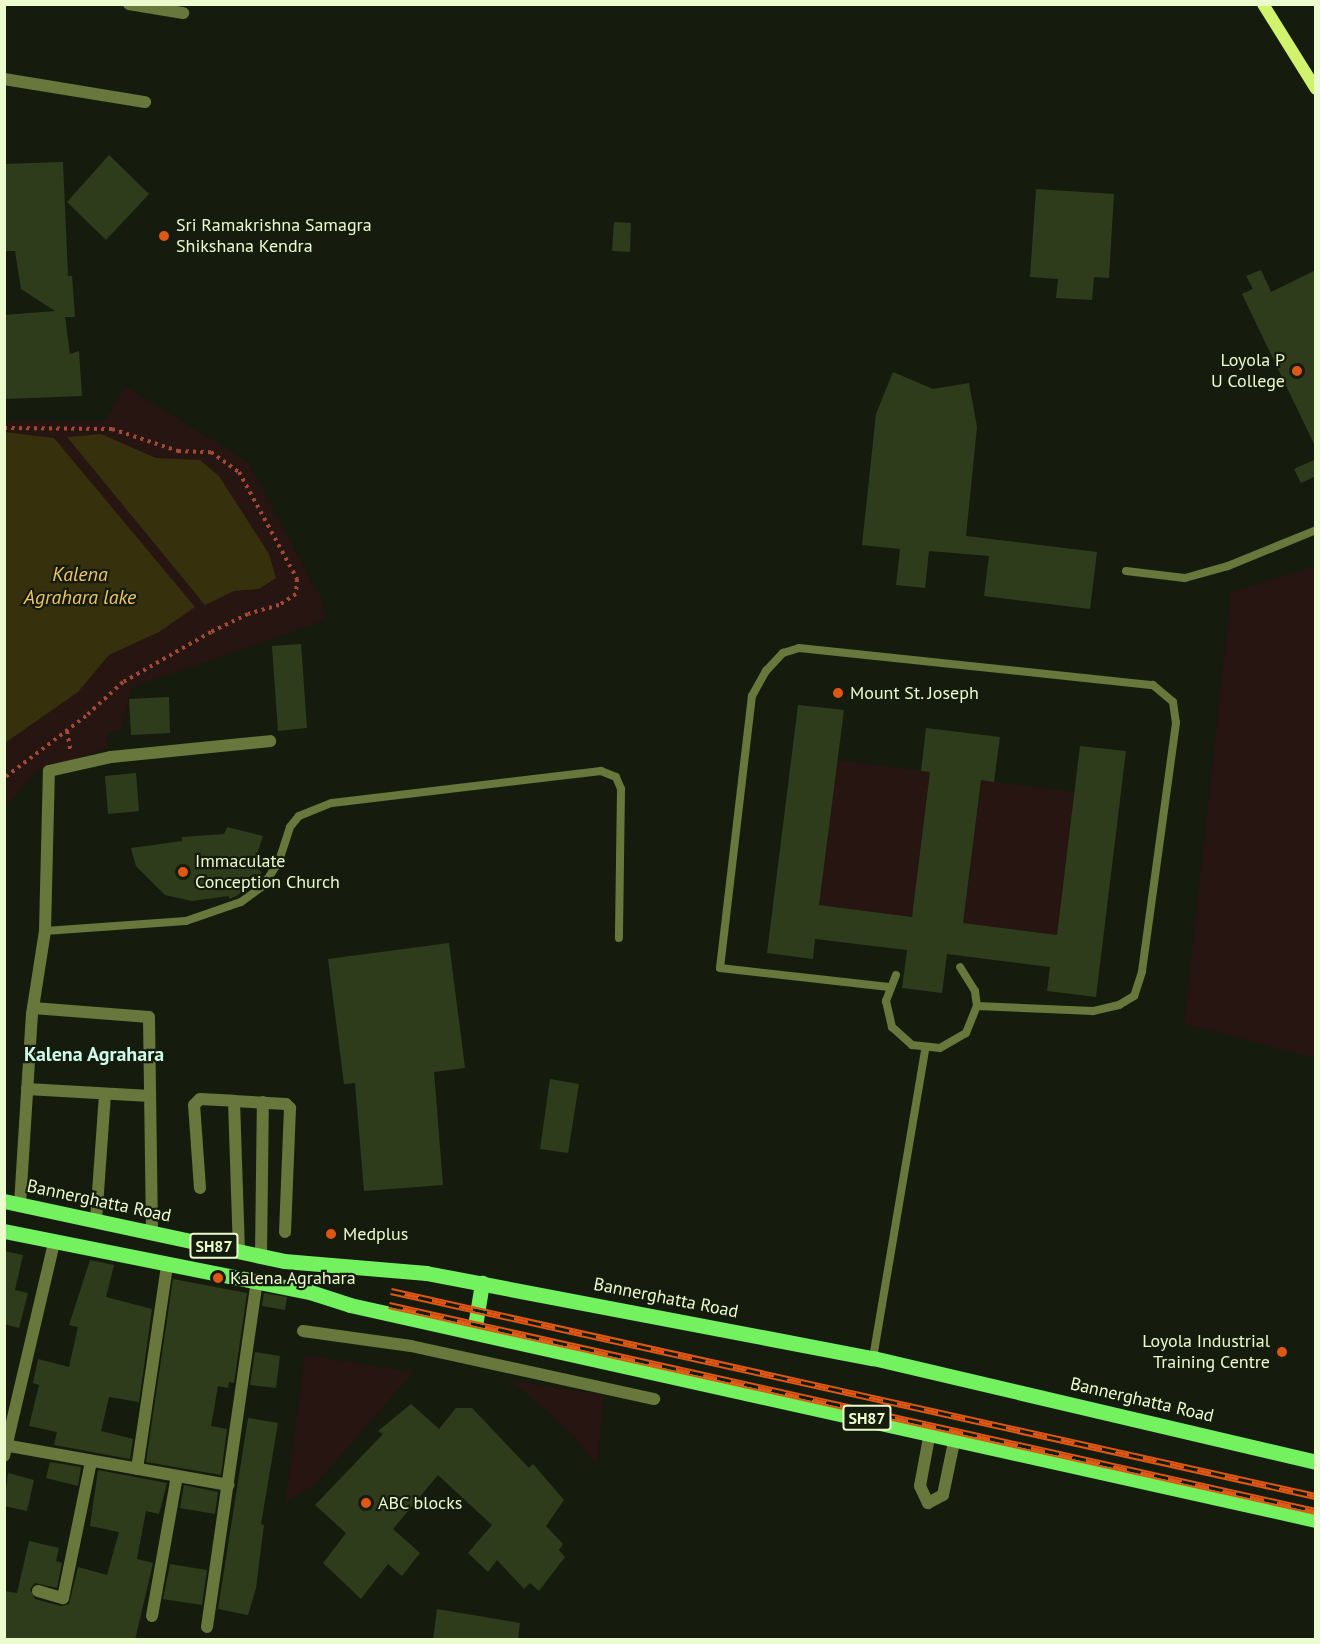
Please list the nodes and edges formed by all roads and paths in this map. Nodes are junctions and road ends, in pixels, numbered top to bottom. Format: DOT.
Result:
graph roads {
  1 [pos="129,4"];
  2 [pos="1263,4"];
  3 [pos="183,13"];
  4 [pos="4,79"];
  5 [pos="1316,89"];
  6 [pos="145,102"];
  7 [pos="4,428"];
  8 [pos="1316,530"];
  9 [pos="1126,571"];
  10 [pos="270,741"];
  11 [pos="4,777"];
  12 [pos="45,931"];
  13 [pos="619,938"];
  14 [pos="960,967"];
  15 [pos="896,975"];
  16 [pos="889,987"];
  17 [pos="977,1006"];
  18 [pos="33,1008"];
  19 [pos="925,1049"];
  20 [pos="27,1089"];
  21 [pos="105,1094"];
  22 [pos="150,1096"];
  23 [pos="234,1101"];
  24 [pos="263,1102"];
  25 [pos="200,1188"];
  26 [pos="4,1201"];
  27 [pos="20,1204"];
  28 [pos="96,1220"];
  29 [pos="4,1231"];
  30 [pos="285,1232"];
  31 [pos="152,1233"];
  32 [pos="54,1242"];
  33 [pos="239,1251"];
  34 [pos="261,1256"];
  35 [pos="167,1266"];
  36 [pos="257,1280"];
  37 [pos="482,1283"];
  38 [pos="303,1331"];
  39 [pos="474,1332"];
  40 [pos="873,1358"];
  41 [pos="654,1399"];
  42 [pos="930,1432"];
  43 [pos="955,1437"];
  44 [pos="5,1449"];
  45 [pos="92,1461"];
  46 [pos="1316,1461"];
  47 [pos="136,1469"];
  48 [pos="177,1476"];
  49 [pos="228,1485"];
  50 [pos="1316,1520"];
  51 [pos="38,1591"];
  52 [pos="152,1616"];
  53 [pos="207,1627"];
  1 -- 3 [label="street"];
  2 -- 5 [label="main road"];
  4 -- 6 [label="street"];
  7 -- 11 [label="path"];
  8 -- 9 [label="lane"];
  10 -- 12 [label="street"];
  12 -- 13 [label="lane"];
  12 -- 18 [label="street"];
  14 -- 17 [label="lane"];
  15 -- 16 [label="lane"];
  16 -- 17 [label="lane"];
  16 -- 19 [label="lane"];
  17 -- 19 [label="lane"];
  18 -- 20 [label="street"];
  18 -- 22 [label="street"];
  19 -- 40 [label="lane"];
  20 -- 21 [label="street"];
  20 -- 27 [label="street"];
  21 -- 22 [label="street"];
  21 -- 28 [label="street"];
  22 -- 31 [label="street"];
  23 -- 24 [label="street"];
  23 -- 25 [label="street"];
  23 -- 33 [label="street"];
  24 -- 30 [label="street"];
  24 -- 34 [label="street"];
  26 -- 27 [label="main road, Bannerghatta Road / SH87"];
  27 -- 28 [label="main road, Bannerghatta Road / SH87"];
  28 -- 31 [label="main road, Bannerghatta Road / SH87"];
  29 -- 32 [label="main road"];
  31 -- 33 [label="main road, Bannerghatta Road / SH87"];
  32 -- 35 [label="main road"];
  32 -- 44 [label="street"];
  33 -- 34 [label="main road, Bannerghatta Road / SH87"];
  34 -- 37 [label="main road, Bannerghatta Road / SH87"];
  35 -- 36 [label="main road"];
  35 -- 47 [label="street"];
  36 -- 39 [label="main road, SH87"];
  36 -- 49 [label="street"];
  37 -- 39 [label="main road"];
  37 -- 40 [label="main road, Bannerghatta Road / SH87"];
  38 -- 41 [label="street"];
  39 -- 42 [label="main road, SH87"];
  40 -- 46 [label="main road, Bannerghatta Road / SH87"];
  42 -- 43 [label="main road, SH87"];
  42 -- 43 [label="street"];
  43 -- 50 [label="main road, SH87"];
  44 -- 45 [label="street"];
  45 -- 47 [label="street"];
  45 -- 51 [label="street"];
  47 -- 48 [label="street"];
  48 -- 49 [label="street"];
  48 -- 52 [label="street"];
  49 -- 53 [label="street"];
}
